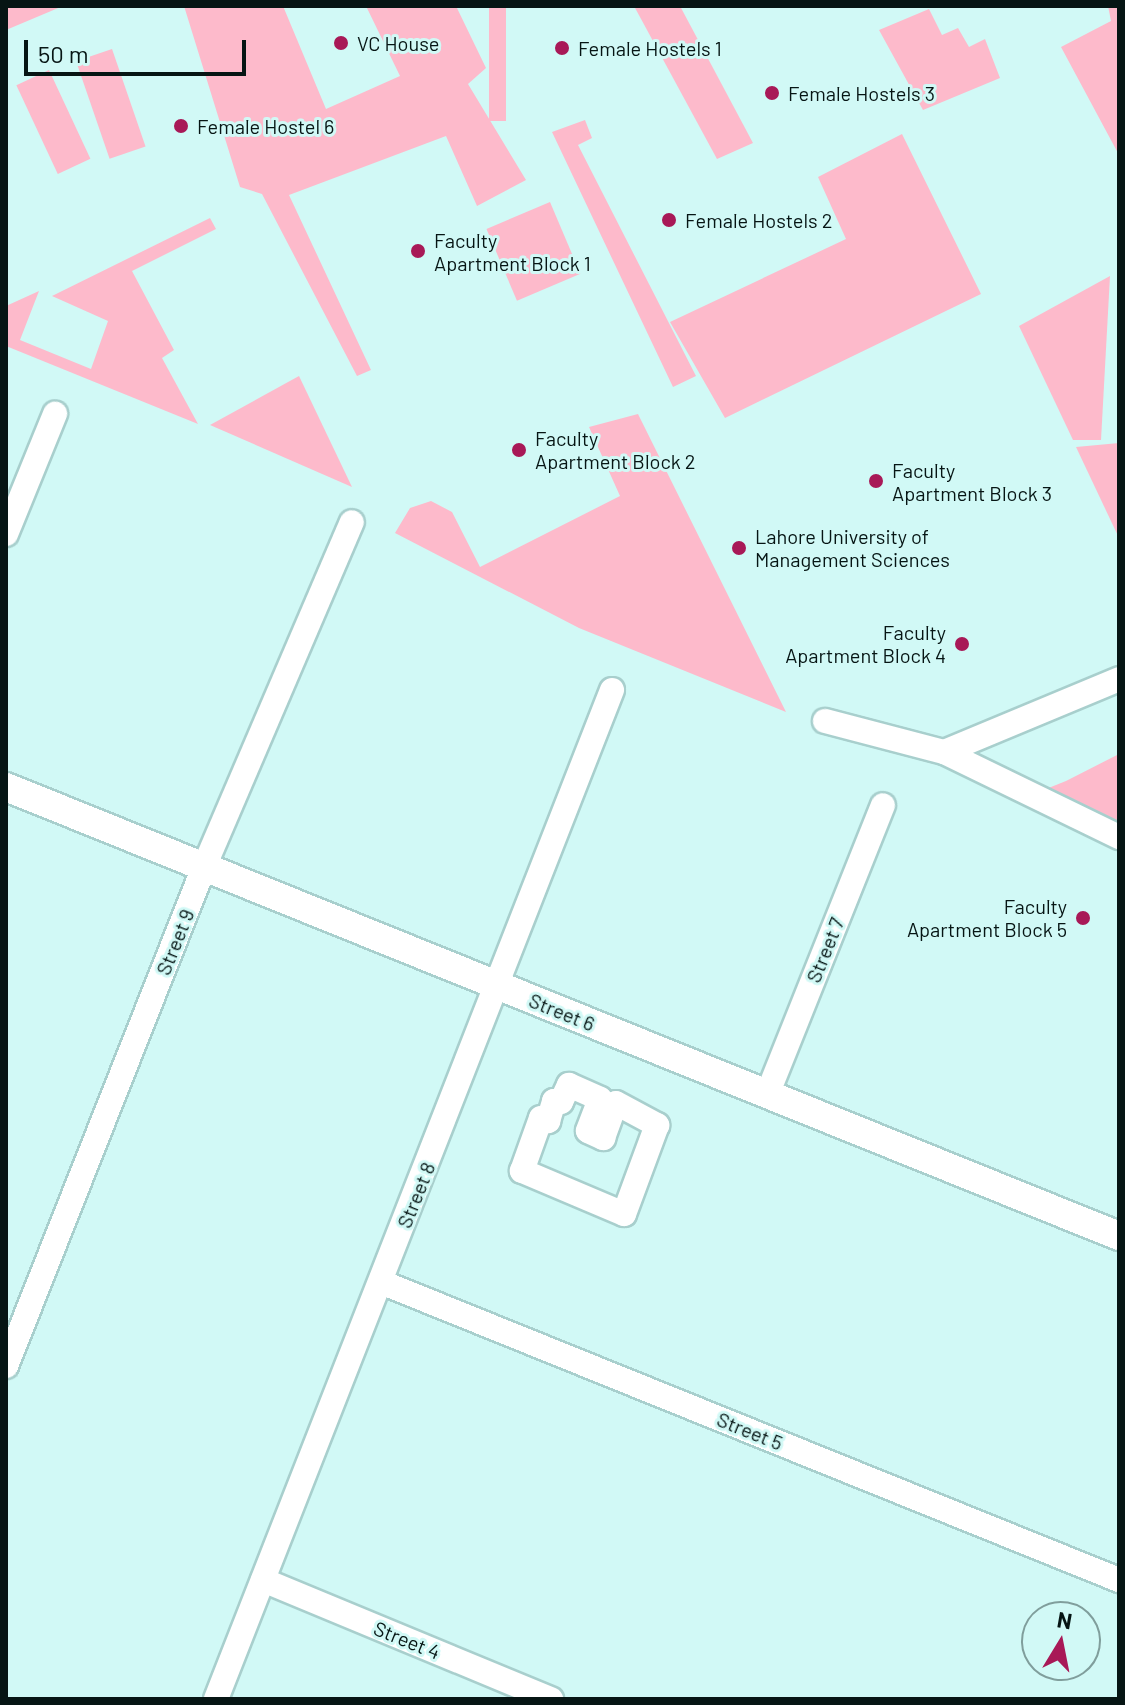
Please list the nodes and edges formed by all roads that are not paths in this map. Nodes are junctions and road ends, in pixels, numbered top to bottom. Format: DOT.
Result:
graph roads {
  1 [pos="55,414"];
  2 [pos="352,522"];
  3 [pos="6,534"];
  4 [pos="1119,679"];
  5 [pos="612,690"];
  6 [pos="825,721"];
  7 [pos="944,752"];
  8 [pos="6,787"];
  9 [pos="883,805"];
  10 [pos="1119,837"];
  11 [pos="204,867"];
  12 [pos="499,986"];
  13 [pos="569,1085"];
  14 [pos="767,1095"];
  15 [pos="1119,1236"];
  16 [pos="381,1282"];
  17 [pos="6,1366"];
  18 [pos="263,1580"];
  19 [pos="1119,1580"];
  20 [pos="216,1699"];
  21 [pos="551,1699"];
  1 -- 3 [label="street"];
  2 -- 11 [label="street, Street 9"];
  4 -- 7 [label="street"];
  5 -- 12 [label="street, Street 8"];
  6 -- 7 [label="street"];
  7 -- 10 [label="street"];
  8 -- 11 [label="street, Street 6"];
  9 -- 14 [label="street, Street 7"];
  11 -- 12 [label="street, Street 6"];
  11 -- 17 [label="street, Street 9"];
  12 -- 14 [label="street, Street 6"];
  12 -- 16 [label="street, Street 8"];
  13 -- 13 [label="street"];
  14 -- 15 [label="street, Street 6"];
  16 -- 18 [label="street, Street 8"];
  16 -- 19 [label="street, Street 5"];
  18 -- 20 [label="street, Street 8"];
  18 -- 21 [label="street, Street 4"];
}
